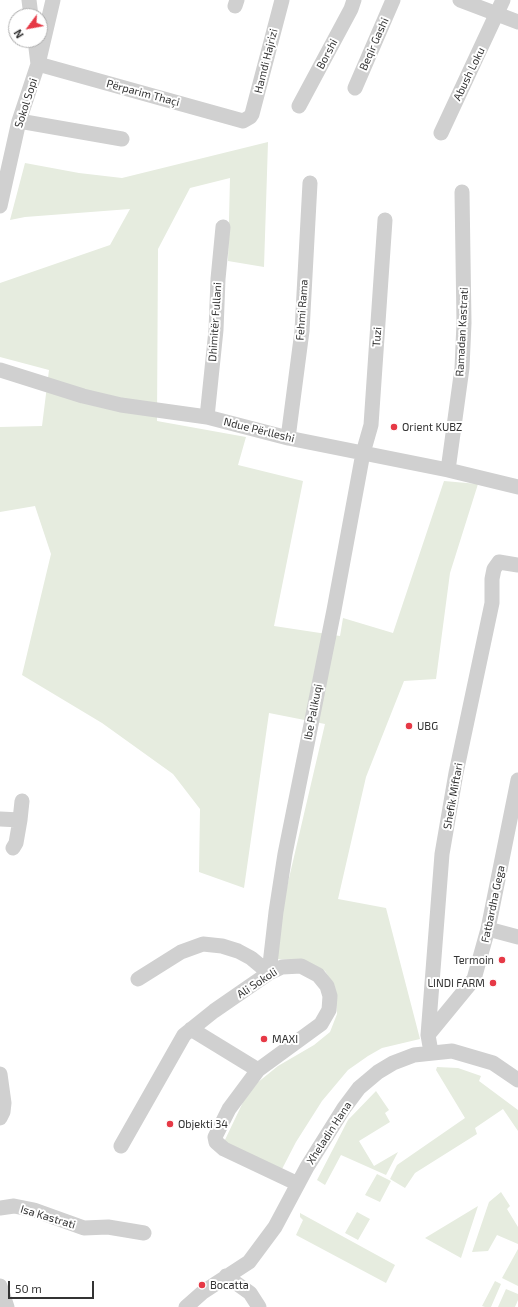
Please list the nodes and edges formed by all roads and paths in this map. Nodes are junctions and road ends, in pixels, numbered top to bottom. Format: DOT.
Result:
graph roads {
  1 [pos="53,0"];
  2 [pos="282,0"];
  3 [pos="354,0"];
  4 [pos="394,0"];
  5 [pos="460,0"];
  6 [pos="503,0"];
  7 [pos="498,15"];
  8 [pos="518,22"];
  9 [pos="36,48"];
  10 [pos="38,64"];
  11 [pos="355,88"];
  12 [pos="299,106"];
  13 [pos="247,120"];
  14 [pos="19,121"];
  15 [pos="441,133"];
  16 [pos="122,139"];
  17 [pos="310,183"];
  18 [pos="462,192"];
  19 [pos="0,206"];
  20 [pos="385,220"];
  21 [pos="223,227"];
  22 [pos="0,370"];
  23 [pos="207,417"];
  24 [pos="288,438"];
  25 [pos="363,453"];
  26 [pos="448,470"];
  27 [pos="518,488"];
  28 [pos="518,565"];
  29 [pos="518,780"];
  30 [pos="22,801"];
  31 [pos="0,820"];
  32 [pos="20,820"];
  33 [pos="13,848"];
  34 [pos="488,929"];
  35 [pos="518,937"];
  36 [pos="269,973"];
  37 [pos="138,979"];
  38 [pos="191,1029"];
  39 [pos="428,1035"];
  40 [pos="431,1052"];
  41 [pos="258,1070"];
  42 [pos="0,1074"];
  43 [pos="518,1080"];
  44 [pos="0,1118"];
  45 [pos="121,1146"];
  46 [pos="298,1184"];
  47 [pos="0,1208"];
  48 [pos="144,1233"];
  49 [pos="226,1276"];
  50 [pos="0,1286"];
  51 [pos="7,1307"];
  52 [pos="186,1307"];
  53 [pos="259,1307"];
  1 -- 10 [label="street, Sokol Sopi"];
  2 -- 13 [label="street, Hamdi Hajrizi"];
  3 -- 12 [label="street, Borshi"];
  4 -- 11 [label="street, Beqir Gashi"];
  5 -- 7 [label="street"];
  6 -- 7 [label="street, Abush Loku"];
  7 -- 8 [label="street"];
  7 -- 15 [label="street, Abush Loku"];
  9 -- 10 [label="street"];
  10 -- 13 [label="street, Përparim Thaçi"];
  10 -- 14 [label="street, Sokol Sopi"];
  14 -- 16 [label="street"];
  14 -- 19 [label="street, Sokol Sopi"];
  17 -- 24 [label="street, Fehmi Rama"];
  18 -- 26 [label="street, Ramadan Kastrati"];
  20 -- 25 [label="street, Tuzi"];
  21 -- 23 [label="street, Dhimitër Fullani"];
  22 -- 23 [label="street, Ndue Përlleshi"];
  23 -- 24 [label="street, Ndue Përlleshi"];
  24 -- 25 [label="street, Ndue Përlleshi"];
  25 -- 26 [label="street, Ndue Përlleshi"];
  25 -- 36 [label="street, Ibe Palikuqi"];
  26 -- 27 [label="street, Ndue Përlleshi"];
  28 -- 39 [label="street, Shefik Miftari"];
  29 -- 34 [label="street, Fatbardha Gega"];
  30 -- 32 [label="street"];
  31 -- 32 [label="street"];
  32 -- 33 [label="street"];
  34 -- 35 [label="street"];
  34 -- 39 [label="street, Fatbardha Gega"];
  36 -- 37 [label="street"];
  36 -- 38 [label="street, Ali Sokoli"];
  36 -- 41 [label="street, Ali Sokoli"];
  38 -- 41 [label="street"];
  38 -- 45 [label="street, Ali Sokoli"];
  39 -- 40 [label="street, Shefik Miftari"];
  40 -- 43 [label="street, Xheladin Hana"];
  40 -- 46 [label="street, Xheladin Hana"];
  41 -- 46 [label="street, Ali Sokoli"];
  42 -- 44 [label="street"];
  46 -- 49 [label="street, Xheladin Hana"];
  47 -- 48 [label="street, Isa Kastrati"];
  49 -- 52 [label="street, Xheladin Hana"];
  49 -- 53 [label="street"];
  50 -- 51 [label="street"];
}
